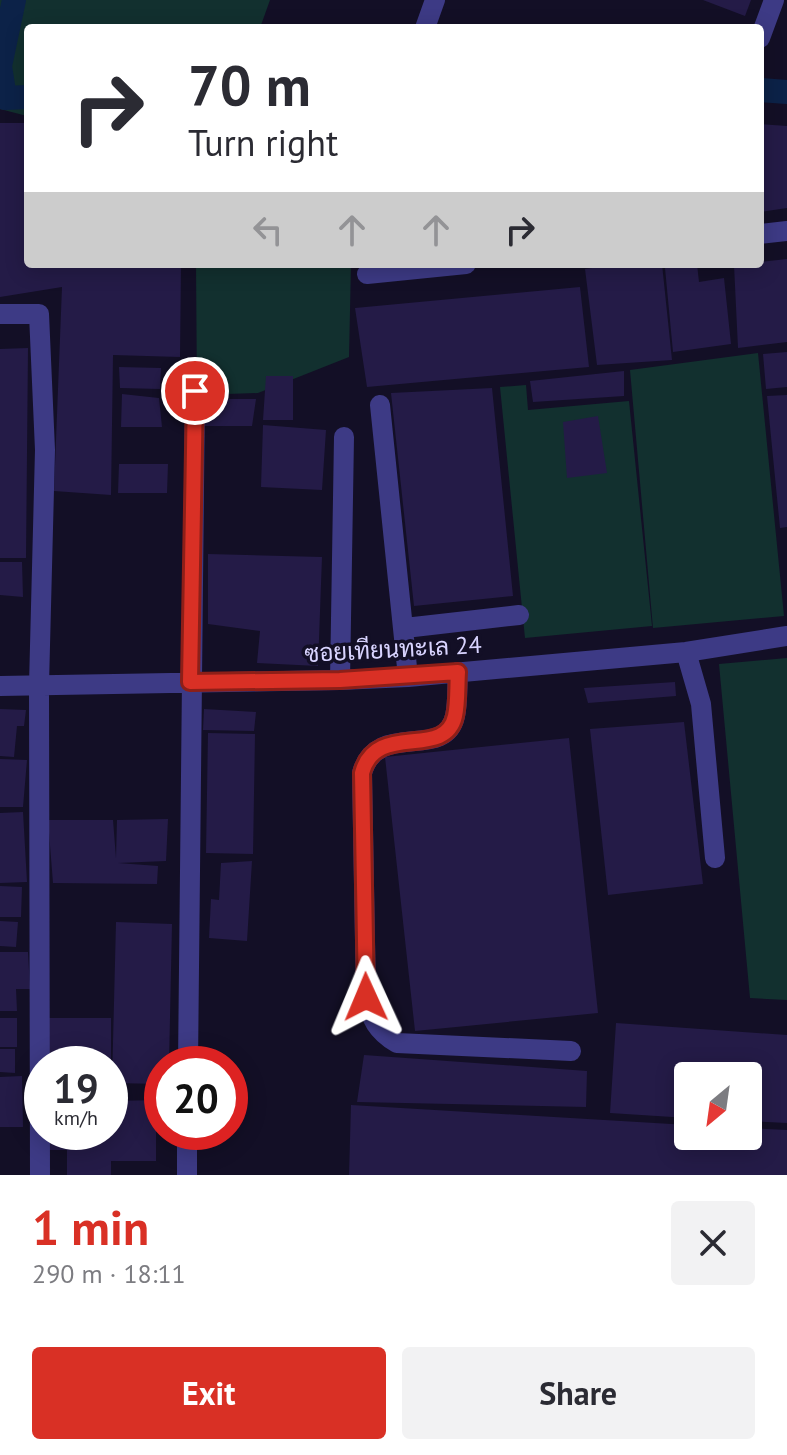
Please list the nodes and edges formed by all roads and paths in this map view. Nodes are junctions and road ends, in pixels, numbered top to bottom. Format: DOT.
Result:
graph roads {
  1 [pos="435,0"];
  2 [pos="774,0"];
  3 [pos="426,24"];
  4 [pos="764,27"];
  5 [pos="787,231"];
  6 [pos="764,234"];
  7 [pos="426,268"];
  8 [pos="367,274"];
  9 [pos="0,314"];
  10 [pos="195,391"];
  11 [pos="380,405"];
  12 [pos="344,437"];
  13 [pos="519,615"];
  14 [pos="405,628"];
  15 [pos="787,636"];
  16 [pos="686,652"];
  17 [pos="458,672"];
  18 [pos="408,677"];
  19 [pos="340,680"];
  20 [pos="190,682"];
  21 [pos="39,685"];
  22 [pos="0,686"];
  23 [pos="715,858"];
  24 [pos="188,1046"];
  25 [pos="571,1051"];
  26 [pos="187,1150"];
  27 [pos="40,1175"];
  28 [pos="187,1175"];
  1 -- 3 [label="street"];
  2 -- 4 [label="street"];
  5 -- 6 [label="street"];
  7 -- 8 [label="street"];
  9 -- 21 [label="street"];
  10 -- 20 [label="street"];
  11 -- 14 [label="street"];
  12 -- 19 [label="street"];
  13 -- 14 [label="street"];
  14 -- 18 [label="street"];
  15 -- 16 [label="street, ซอยเทียนทะเล 24"];
  16 -- 17 [label="street, ซอยเทียนทะเล 24"];
  16 -- 23 [label="street"];
  17 -- 18 [label="street, ซอยเทียนทะเล 24"];
  17 -- 25 [label="street"];
  18 -- 19 [label="street, ซอยเทียนทะเล 24"];
  19 -- 20 [label="street, ซอยเทียนทะเล 24"];
  20 -- 21 [label="street, ซอยเทียนทะเล 24"];
  20 -- 24 [label="street"];
  21 -- 22 [label="street, ซอยเทียนทะเล 24"];
  21 -- 27 [label="street"];
  26 -- 28 [label="street"];
}
